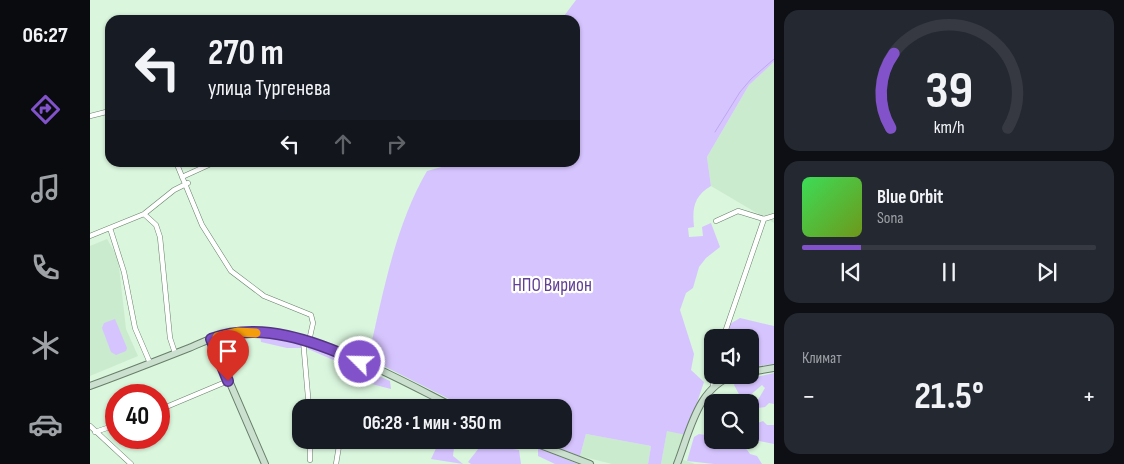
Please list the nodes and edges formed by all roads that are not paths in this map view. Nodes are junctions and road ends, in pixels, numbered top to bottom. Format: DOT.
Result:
graph roads {
  1 [pos="105,112"];
  2 [pos="90,116"];
  3 [pos="178,167"];
  4 [pos="204,167"];
  5 [pos="182,177"];
  6 [pos="187,183"];
  7 [pos="144,214"];
  8 [pos="774,216"];
  9 [pos="764,219"];
  10 [pos="716,221"];
  11 [pos="110,228"];
  12 [pos="90,236"];
  13 [pos="725,329"];
  14 [pos="211,339"];
  15 [pos="306,340"];
  16 [pos="175,353"];
  17 [pos="150,363"];
  18 [pos="774,368"];
  19 [pos="759,370"];
  20 [pos="228,381"];
  21 [pos="717,384"];
  22 [pos="90,386"];
  23 [pos="713,386"];
  24 [pos="309,399"];
  25 [pos="438,399"];
  26 [pos="170,405"];
  27 [pos="90,426"];
  28 [pos="105,428"];
  29 [pos="95,432"];
  30 [pos="310,449"];
  31 [pos="338,449"];
  32 [pos="551,449"];
  33 [pos="310,460"];
  34 [pos="131,464"];
  35 [pos="265,464"];
  36 [pos="336,464"];
  37 [pos="590,464"];
  38 [pos="677,464"];
  1 -- 2 [label="street"];
  3 -- 5 [label="street"];
  4 -- 5 [label="street"];
  5 -- 6 [label="street"];
  6 -- 7 [label="street"];
  6 -- 15 [label="street"];
  7 -- 11 [label="street"];
  7 -- 16 [label="street"];
  8 -- 9 [label="street"];
  9 -- 10 [label="street"];
  9 -- 13 [label="street"];
  11 -- 12 [label="street"];
  11 -- 17 [label="street"];
  14 -- 15 [label="street"];
  14 -- 16 [label="street"];
  14 -- 20 [label="street"];
  15 -- 24 [label="street"];
  15 -- 25 [label="street"];
  16 -- 17 [label="street"];
  17 -- 22 [label="street"];
  18 -- 19 [label="street"];
  20 -- 26 [label="street"];
  20 -- 35 [label="street"];
  21 -- 23 [label="street"];
  23 -- 38 [label="street"];
  27 -- 29 [label="street"];
  28 -- 29 [label="street"];
  29 -- 34 [label="street"];
  30 -- 33 [label="street"];
  31 -- 36 [label="street"];
  32 -- 37 [label="street"];
}
